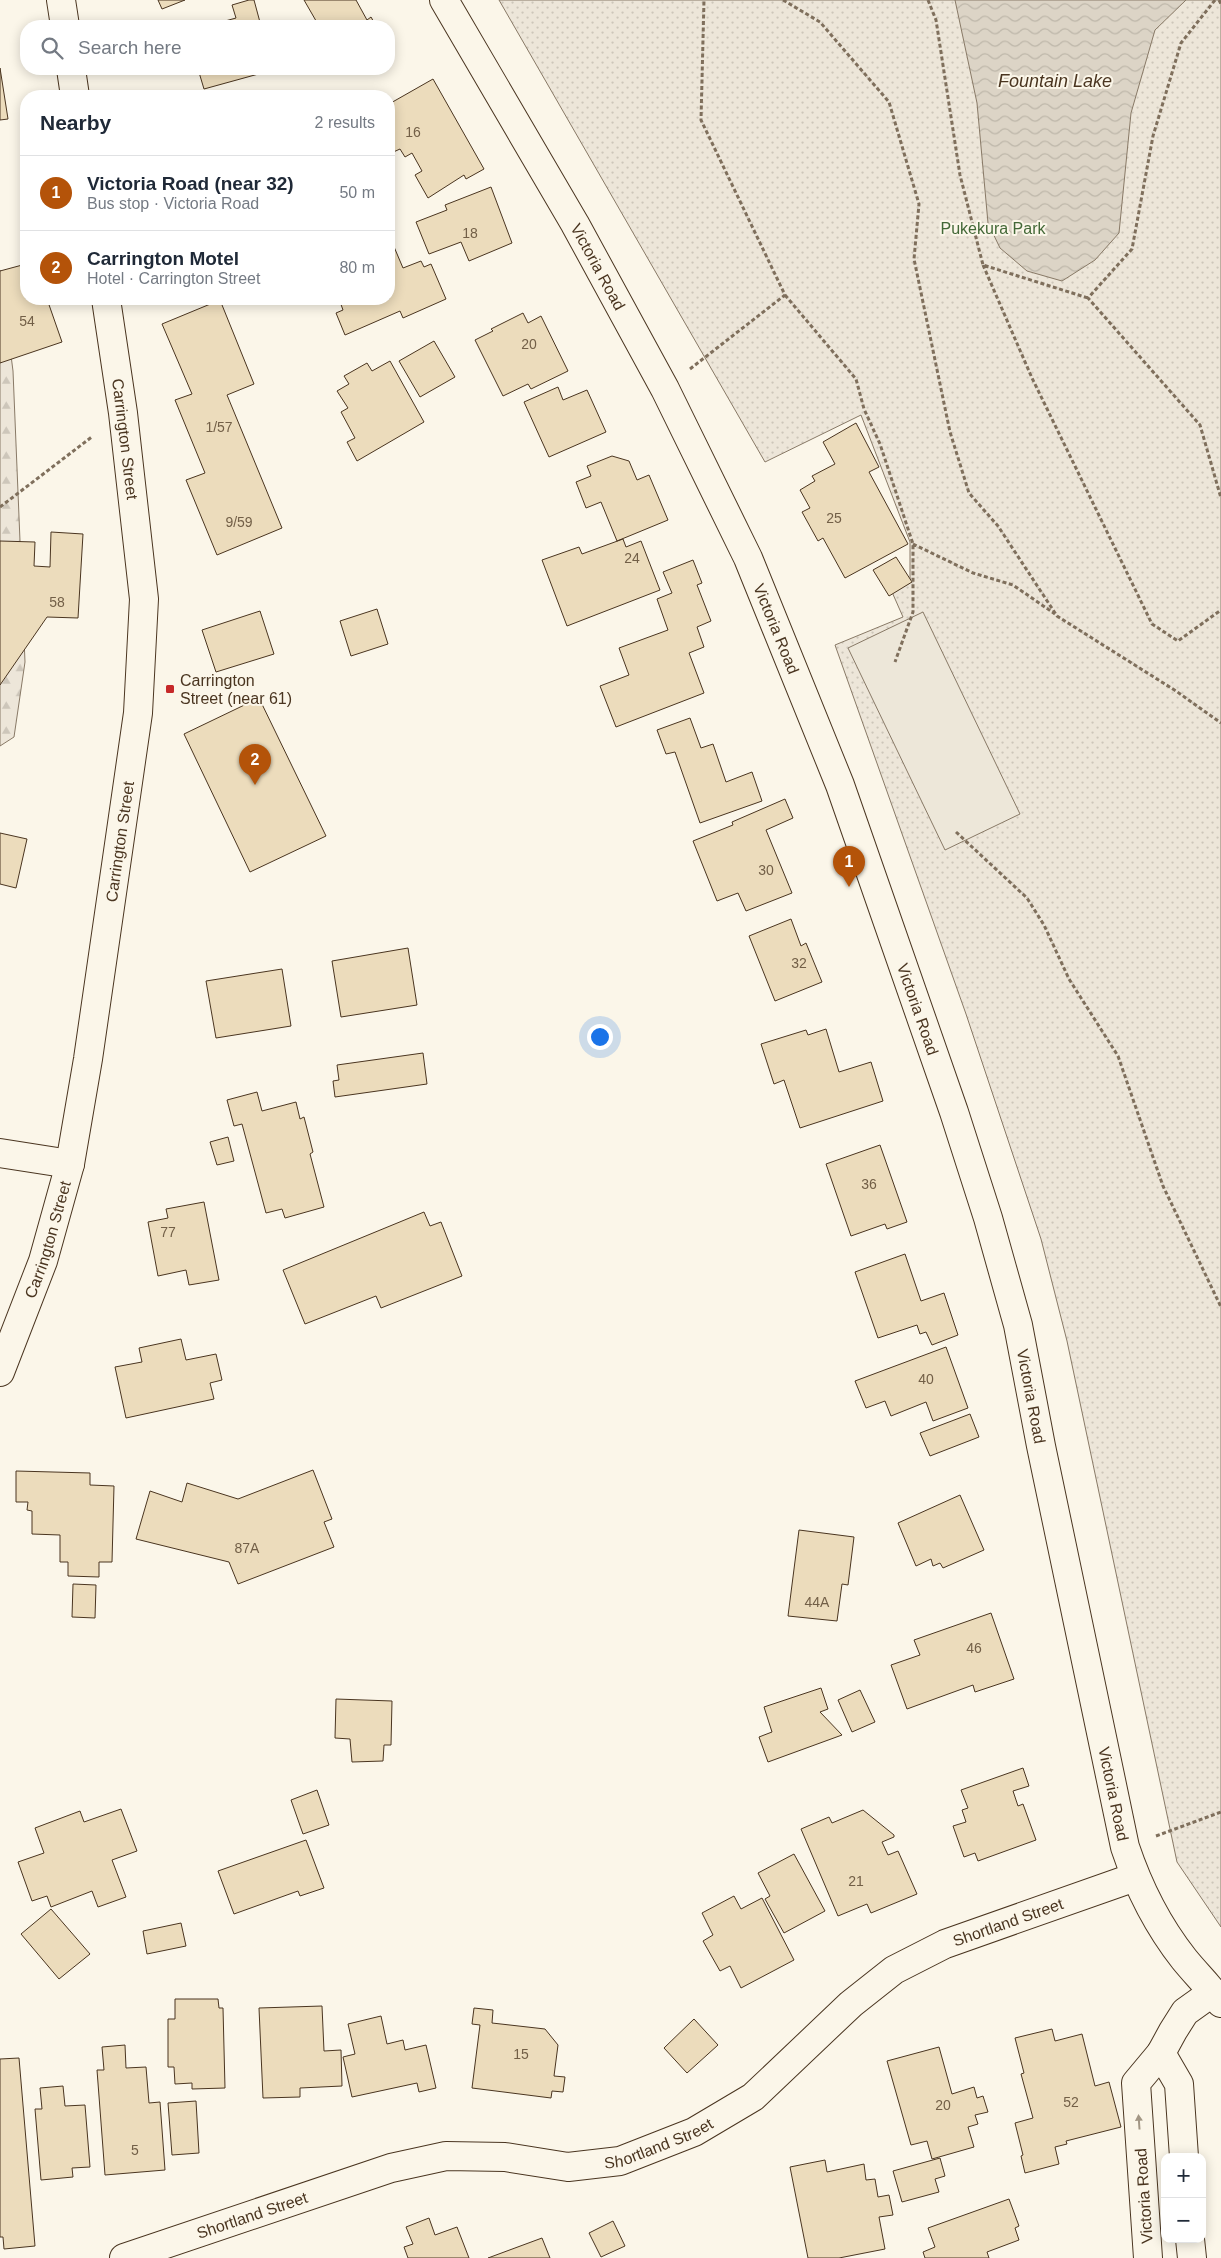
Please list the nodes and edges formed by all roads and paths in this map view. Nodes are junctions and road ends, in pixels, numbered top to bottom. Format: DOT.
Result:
graph roads {
  1 [pos="61,0"];
  2 [pos="444,0"];
  3 [pos="704,0"];
  4 [pos="784,0"];
  5 [pos="928,0"];
  6 [pos="1215,0"];
  7 [pos="1219,0"];
  8 [pos="1221,4"];
  9 [pos="64,20"];
  10 [pos="72,75"];
  11 [pos="74,90"];
  12 [pos="983,265"];
  13 [pos="785,295"];
  14 [pos="1088,298"];
  15 [pos="107,305"];
  16 [pos="665,388"];
  17 [pos="123,413"];
  18 [pos="1221,498"];
  19 [pos="0,507"];
  20 [pos="913,544"];
  21 [pos="1221,610"];
  22 [pos="1057,616"];
  23 [pos="895,662"];
  24 [pos="1221,723"];
  25 [pos="956,832"];
  26 [pos="0,1153"];
  27 [pos="70,1164"];
  28 [pos="1221,1307"];
  29 [pos="0,1372"];
  30 [pos="1221,1812"];
  31 [pos="1126,1847"];
  32 [pos="1135,1877"];
  33 [pos="1217,1997"];
  34 [pos="1162,2053"];
  35 [pos="1184,2153"];
  36 [pos="1190,2243"];
  37 [pos="124,2258"];
  38 [pos="1148,2258"];
  39 [pos="1192,2258"];
  1 -- 9 [label="street"];
  2 -- 16 [label="street, Victoria Road"];
  3 -- 13 [label="path"];
  4 -- 22 [label="path"];
  5 -- 12 [label="path"];
  6 -- 14 [label="path"];
  7 -- 8 [label="path"];
  10 -- 11 [label="street"];
  12 -- 14 [label="path"];
  12 -- 21 [label="path"];
  13 -- 16 [label="path"];
  13 -- 20 [label="path"];
  14 -- 18 [label="path"];
  15 -- 17 [label="street, Carrington Street"];
  16 -- 31 [label="street, Victoria Road"];
  17 -- 19 [label="path"];
  17 -- 27 [label="street, Carrington Street"];
  20 -- 22 [label="path"];
  20 -- 23 [label="path"];
  22 -- 24 [label="path"];
  25 -- 28 [label="path"];
  26 -- 27 [label="street"];
  27 -- 29 [label="street, Carrington Street"];
  30 -- 31 [label="path"];
  31 -- 32 [label="street, Victoria Road"];
  32 -- 33 [label="street, Victoria Road"];
  32 -- 37 [label="street, Shortland Street"];
  33 -- 34 [label="street, Victoria Road"];
  34 -- 35 [label="street"];
  38 -- 34 [label="street, Victoria Road, one-way"];
  36 -- 39 [label="street"];
}
